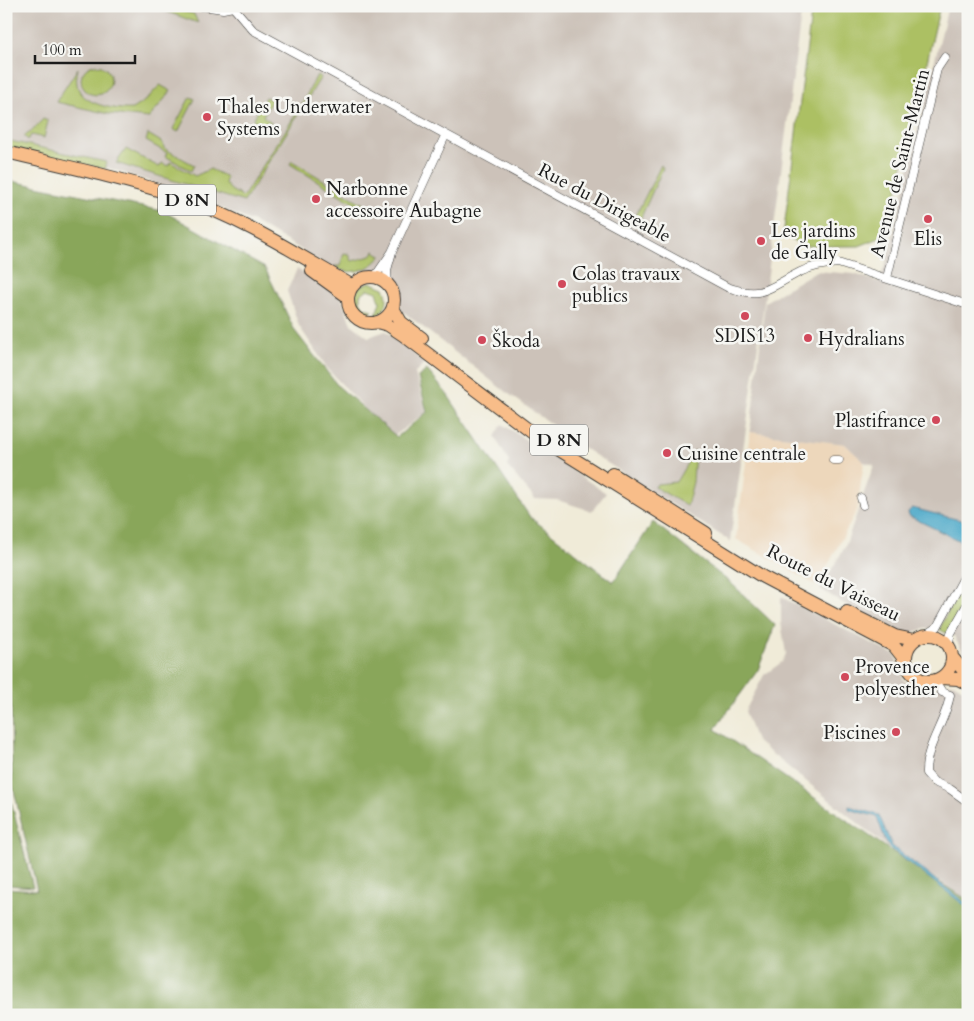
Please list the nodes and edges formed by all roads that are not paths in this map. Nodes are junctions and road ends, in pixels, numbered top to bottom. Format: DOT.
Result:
graph roads {
  1 [pos="202,6"];
  2 [pos="233,6"];
  3 [pos="945,58"];
  4 [pos="445,136"];
  5 [pos="6,152"];
  6 [pos="6,160"];
  7 [pos="392,252"];
  8 [pos="374,278"];
  9 [pos="887,278"];
  10 [pos="388,286"];
  11 [pos="350,291"];
  12 [pos="968,305"];
  13 [pos="393,308"];
  14 [pos="377,322"];
  15 [pos="968,570"];
  16 [pos="968,603"];
  17 [pos="920,638"];
  18 [pos="950,651"];
  19 [pos="905,660"];
  20 [pos="968,673"];
  21 [pos="938,679"];
  22 [pos="968,684"];
  23 [pos="968,802"];
  1 -- 2 [label="street"];
  2 -- 4 [label="street, Rue du Dirigeable"];
  3 -- 9 [label="street, Avenue de Saint-Martin"];
  4 -- 7 [label="street"];
  4 -- 9 [label="street, Rue du Dirigeable"];
  5 -- 11 [label="main road, D 8N"];
  6 -- 11 [label="main road, D 8N"];
  7 -- 8 [label="street"];
  7 -- 10 [label="street"];
  8 -- 10 [label="main road"];
  8 -- 11 [label="main road"];
  9 -- 12 [label="street"];
  10 -- 13 [label="main road"];
  11 -- 14 [label="main road"];
  13 -- 14 [label="main road"];
  13 -- 17 [label="main road, Route du Vaisseau / D 8N"];
  14 -- 19 [label="main road, Route du Vaisseau / D 8N"];
  15 -- 17 [label="street"];
  16 -- 18 [label="street"];
  17 -- 18 [label="main road"];
  17 -- 19 [label="main road"];
  18 -- 20 [label="main road"];
  18 -- 21 [label="main road"];
  19 -- 21 [label="main road"];
  21 -- 22 [label="main road"];
  21 -- 23 [label="street"];
}
